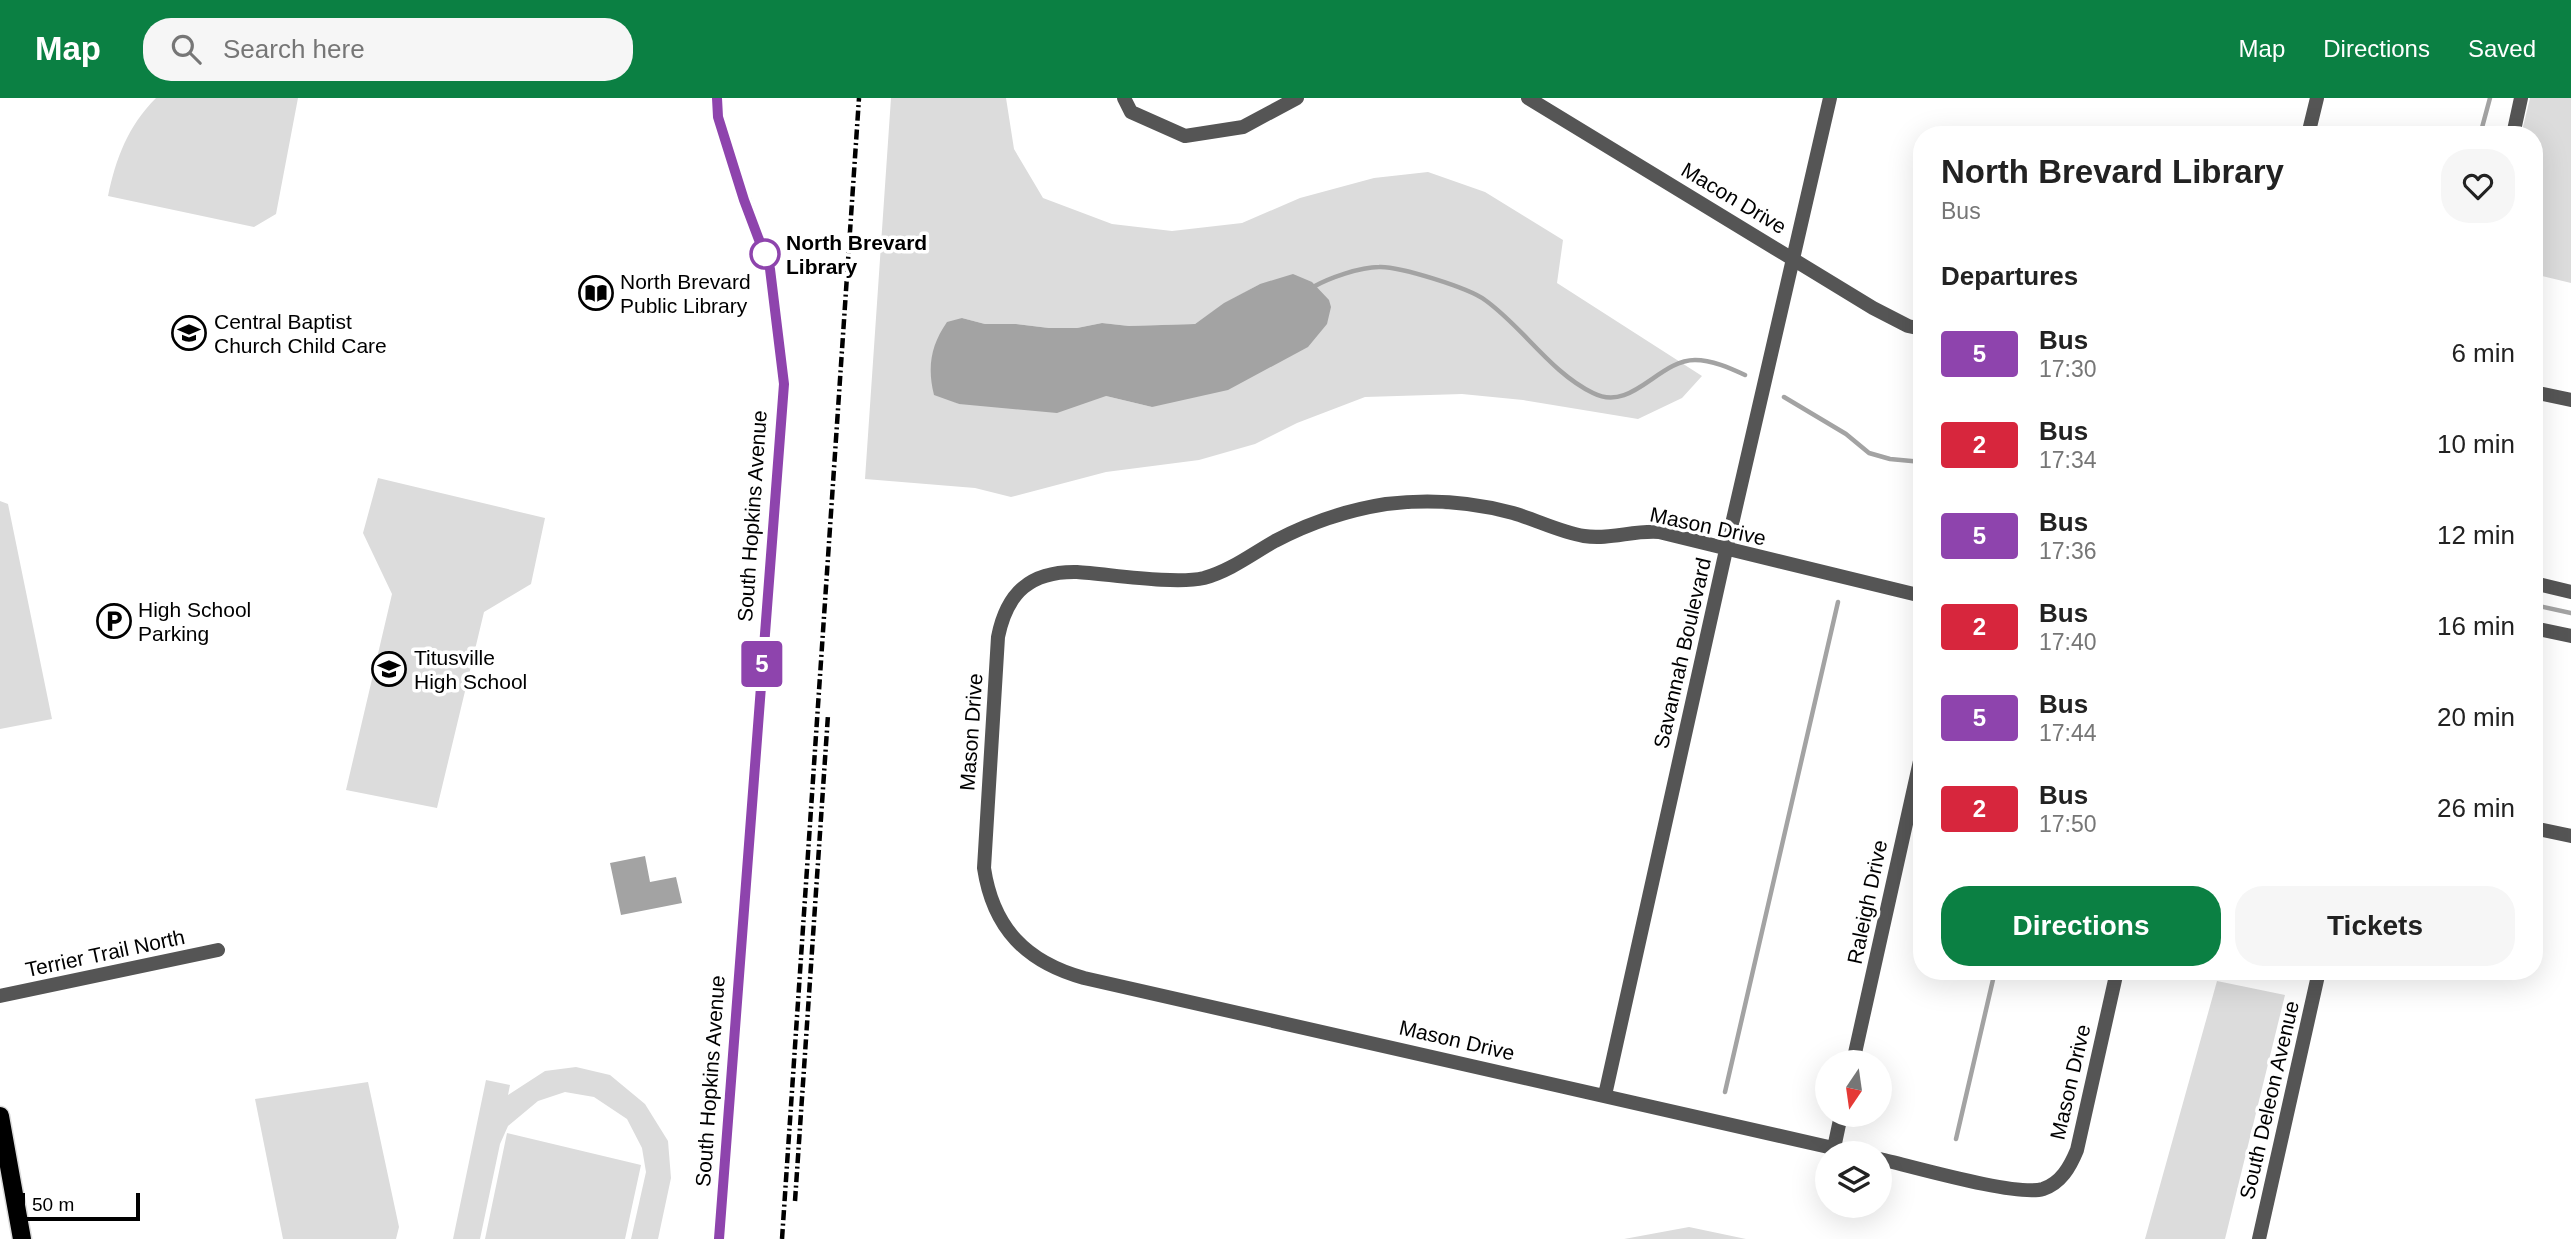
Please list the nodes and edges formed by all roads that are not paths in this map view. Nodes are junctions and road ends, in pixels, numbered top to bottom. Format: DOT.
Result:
graph roads {
  1 [pos="717,98"];
  2 [pos="1124,98"];
  3 [pos="1297,98"];
  4 [pos="1528,98"];
  5 [pos="1830,98"];
  6 [pos="2317,98"];
  7 [pos="2521,98"];
  8 [pos="2310,126"];
  9 [pos="2515,126"];
  10 [pos="1794,259"];
  11 [pos="1913,327"];
  12 [pos="2543,393"];
  13 [pos="2571,401"];
  14 [pos="1726,550"];
  15 [pos="2543,585"];
  16 [pos="2571,592"];
  17 [pos="1913,594"];
  18 [pos="2543,630"];
  19 [pos="2571,636"];
  20 [pos="1913,792"];
  21 [pos="2543,830"];
  22 [pos="2571,836"];
  23 [pos="218,950"];
  24 [pos="2115,980"];
  25 [pos="2317,980"];
  26 [pos="0,996"];
  27 [pos="1856,1050"];
  28 [pos="1605,1095"];
  29 [pos="0,1116"];
  30 [pos="1815,1144"];
  31 [pos="1892,1162"];
  32 [pos="22,1239"];
  33 [pos="719,1239"];
  34 [pos="2259,1239"];
  1 -- 33 [label="street, South Hopkins Avenue"];
  2 -- 3 [label="street"];
  4 -- 10 [label="street, Macon Drive"];
  5 -- 10 [label="street, Savannah Boulevard"];
  6 -- 8 [label="street"];
  7 -- 9 [label="street"];
  10 -- 11 [label="street, Macon Drive"];
  10 -- 14 [label="street, Savannah Boulevard"];
  12 -- 13 [label="street"];
  14 -- 17 [label="street, Mason Drive"];
  14 -- 28 [label="street, Savannah Boulevard"];
  14 -- 28 [label="street, Mason Drive"];
  15 -- 16 [label="street"];
  18 -- 19 [label="street"];
  20 -- 27 [label="street, Raleigh Drive"];
  21 -- 22 [label="street"];
  23 -- 26 [label="street, Terrier Trail North"];
  24 -- 31 [label="street, Mason Drive"];
  25 -- 34 [label="street, South Deleon Avenue"];
  28 -- 30 [label="street, Mason Drive"];
  29 -- 32 [label="main road"];
}
